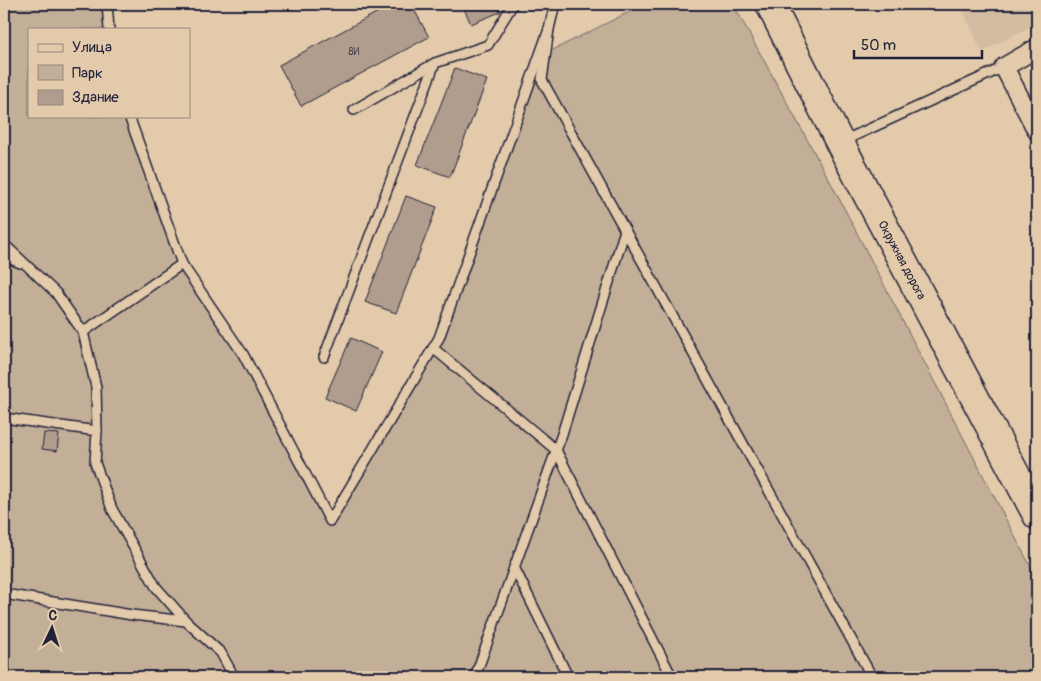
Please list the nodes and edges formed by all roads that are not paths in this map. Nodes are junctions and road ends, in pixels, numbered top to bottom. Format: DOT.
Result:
graph roads {
  1 [pos="107,4"];
  2 [pos="513,4"];
  3 [pos="555,4"];
  4 [pos="770,4"];
  5 [pos="109,28"];
  6 [pos="549,29"];
  7 [pos="1037,48"];
  8 [pos="435,62"];
  9 [pos="1004,67"];
  10 [pos="354,110"];
  11 [pos="130,118"];
  12 [pos="1037,131"];
  13 [pos="840,143"];
  14 [pos="625,230"];
  15 [pos="4,244"];
  16 [pos="4,256"];
  17 [pos="182,264"];
  18 [pos="27,266"];
  19 [pos="83,332"];
  20 [pos="433,348"];
  21 [pos="324,357"];
  22 [pos="4,418"];
  23 [pos="97,431"];
  24 [pos="556,450"];
  25 [pos="1037,515"];
  26 [pos="514,567"];
  27 [pos="4,594"];
  28 [pos="186,621"];
  29 [pos="234,677"];
  30 [pos="475,677"];
  31 [pos="568,677"];
  32 [pos="672,677"];
  33 [pos="872,677"];
  1 -- 5 [label="lane"];
  2 -- 8 [label="lane"];
  3 -- 6 [label="lane"];
  4 -- 13 [label="highway, Окружная дорога"];
  6 -- 14 [label="lane"];
  6 -- 20 [label="lane"];
  7 -- 9 [label="street"];
  8 -- 10 [label="lane"];
  8 -- 21 [label="lane"];
  9 -- 12 [label="street"];
  9 -- 13 [label="lane"];
  11 -- 17 [label="lane"];
  13 -- 25 [label="highway, Окружная дорога"];
  14 -- 24 [label="lane"];
  14 -- 33 [label="lane"];
  15 -- 18 [label="lane"];
  16 -- 18 [label="lane"];
  17 -- 19 [label="lane"];
  17 -- 20 [label="lane"];
  18 -- 19 [label="lane"];
  19 -- 23 [label="lane"];
  20 -- 24 [label="lane"];
  22 -- 23 [label="lane"];
  23 -- 28 [label="lane"];
  24 -- 26 [label="lane"];
  24 -- 32 [label="lane"];
  26 -- 30 [label="lane"];
  26 -- 31 [label="lane"];
  27 -- 28 [label="lane"];
  28 -- 29 [label="lane"];
}
